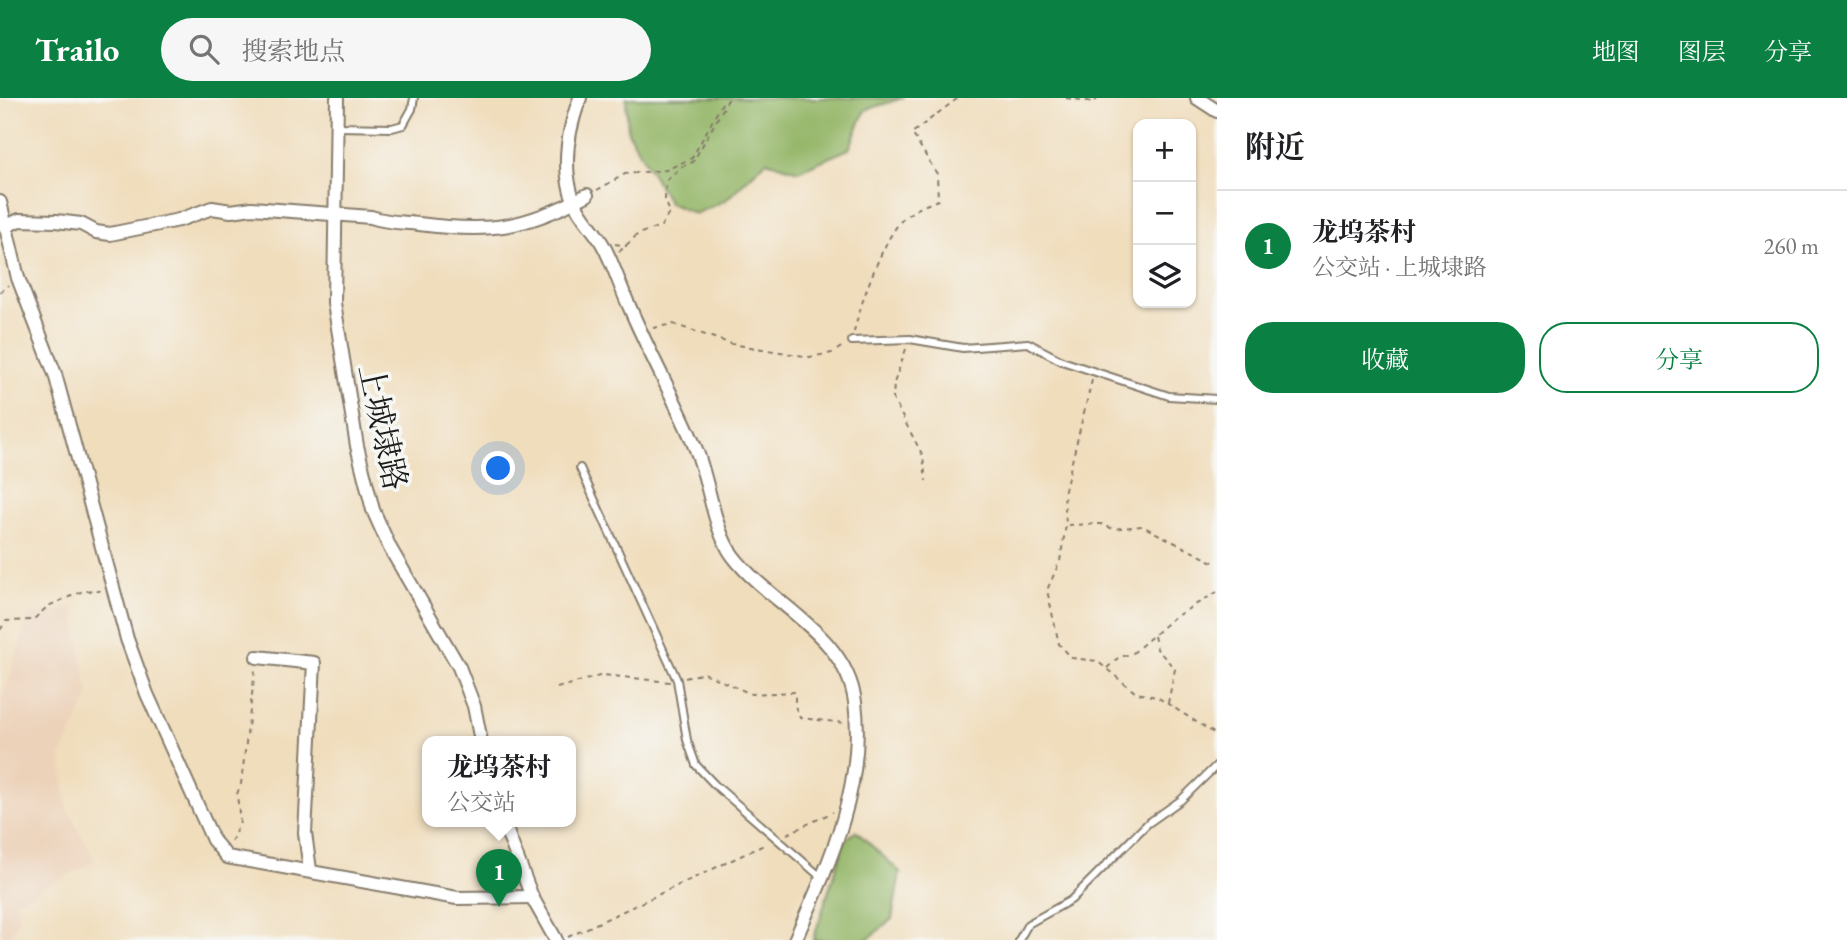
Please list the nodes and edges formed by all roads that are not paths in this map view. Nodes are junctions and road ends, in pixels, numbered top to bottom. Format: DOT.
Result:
graph roads {
  1 [pos="337,98"];
  2 [pos="414,98"];
  3 [pos="580,98"];
  4 [pos="1197,98"];
  5 [pos="1217,111"];
  6 [pos="335,127"];
  7 [pos="587,195"];
  8 [pos="0,202"];
  9 [pos="574,202"];
  10 [pos="333,217"];
  11 [pos="5,227"];
  12 [pos="852,341"];
  13 [pos="1217,399"];
  14 [pos="580,468"];
  15 [pos="257,657"];
  16 [pos="480,736"];
  17 [pos="1217,765"];
  18 [pos="505,827"];
  19 [pos="310,870"];
  20 [pos="823,879"];
  21 [pos="532,897"];
  22 [pos="556,940"];
  23 [pos="795,940"];
  24 [pos="1019,940"];
  1 -- 6 [label="street, 上城埭路"];
  2 -- 6 [label="lane"];
  3 -- 9 [label="street"];
  4 -- 5 [label="street"];
  6 -- 10 [label="street, 上城埭路"];
  7 -- 9 [label="street"];
  8 -- 11 [label="street"];
  9 -- 10 [label="street"];
  9 -- 20 [label="street"];
  10 -- 11 [label="street"];
  10 -- 16 [label="street, 上城埭路"];
  11 -- 19 [label="street"];
  12 -- 13 [label="lane"];
  14 -- 20 [label="lane"];
  15 -- 19 [label="street"];
  17 -- 24 [label="lane"];
  18 -- 21 [label="street"];
  19 -- 21 [label="street"];
  20 -- 23 [label="street"];
  21 -- 22 [label="street"];
}
